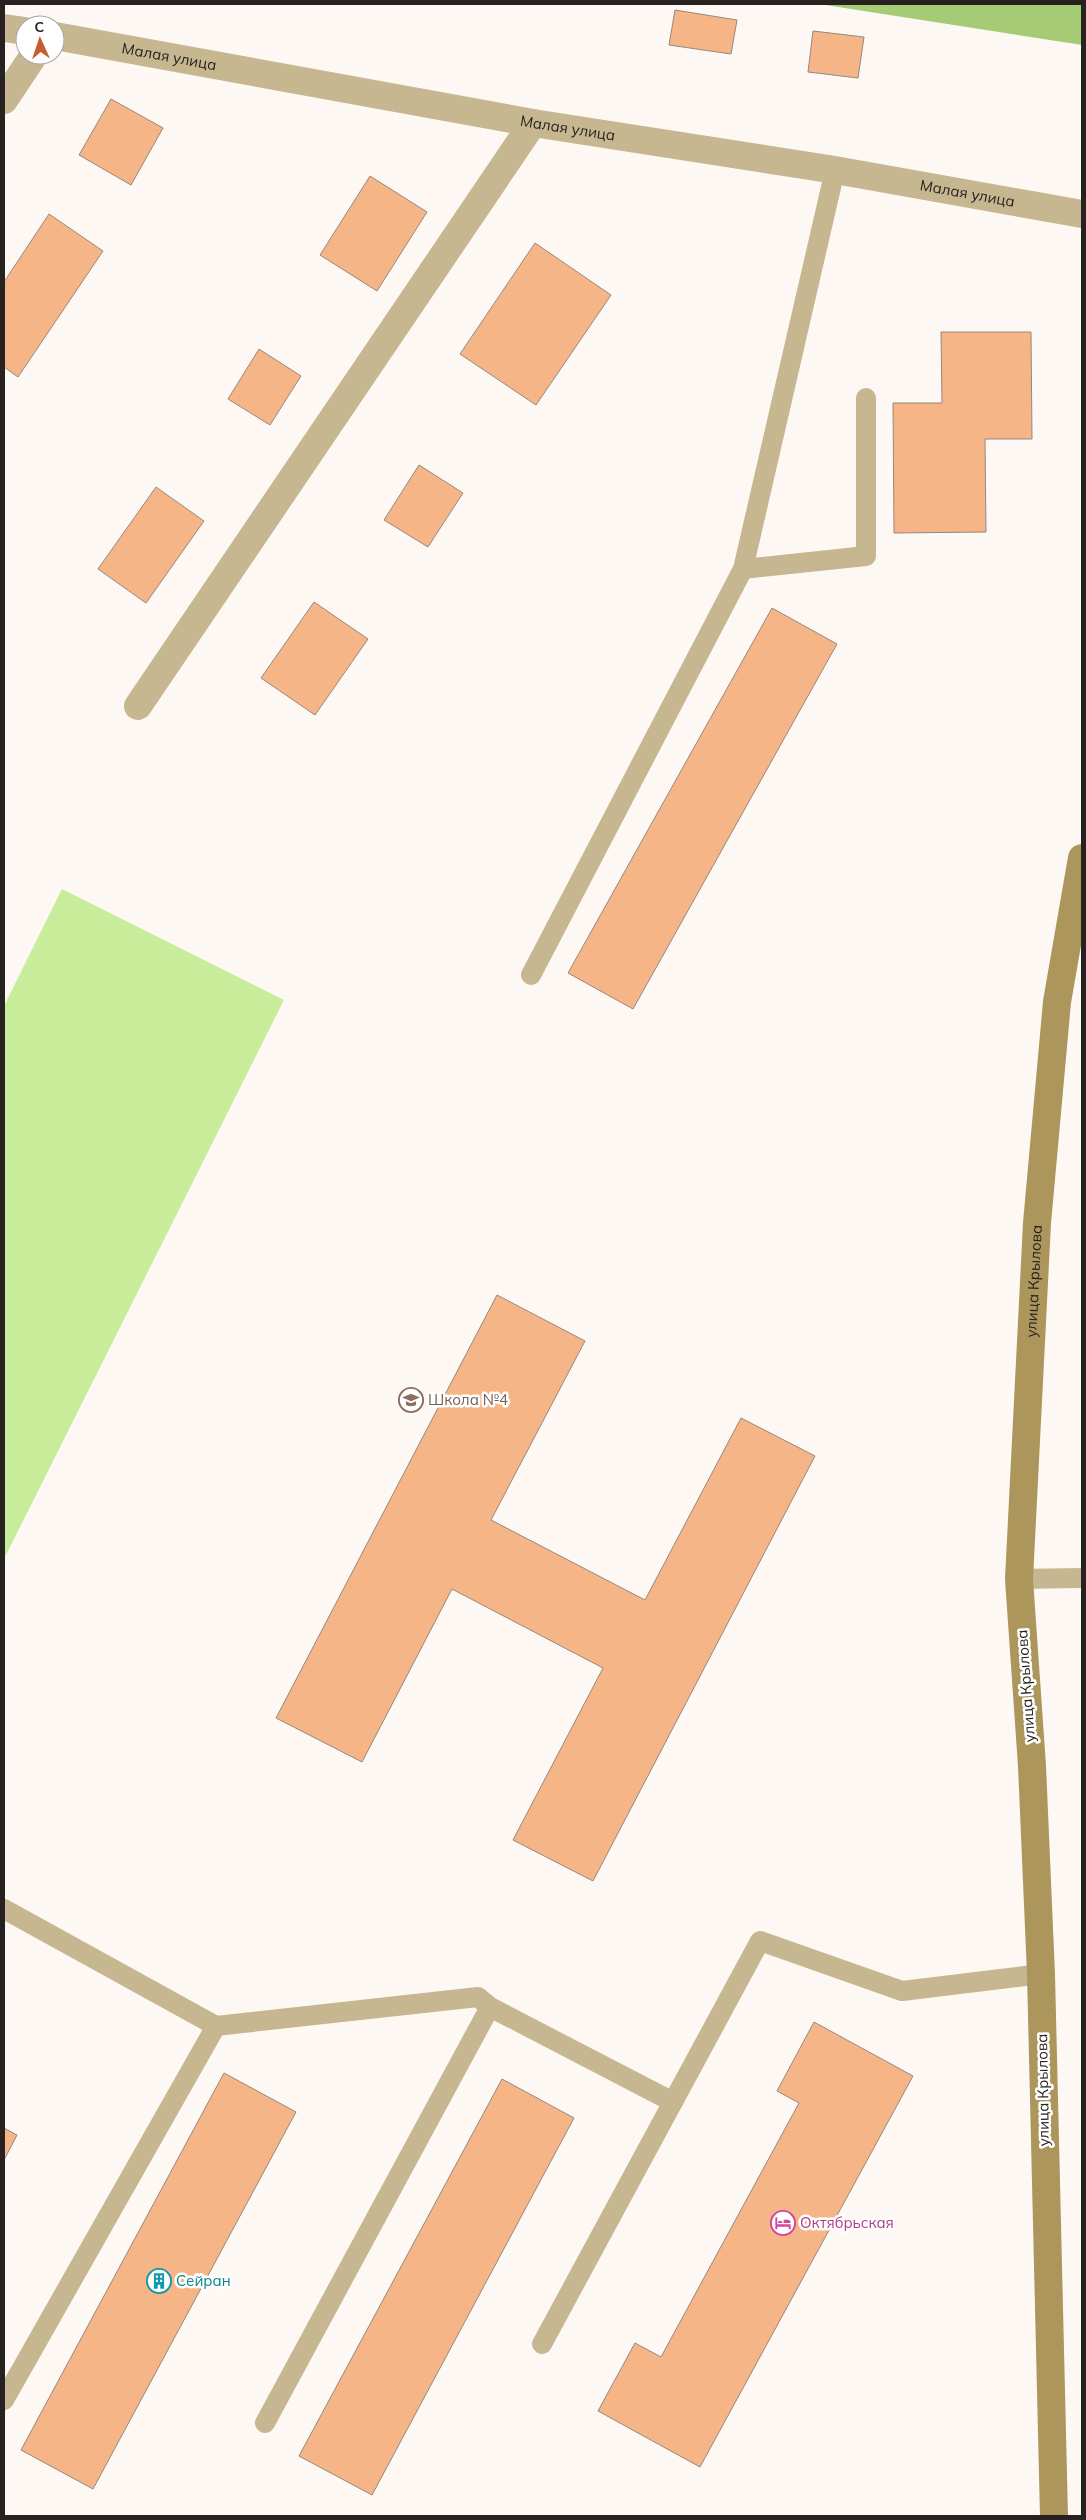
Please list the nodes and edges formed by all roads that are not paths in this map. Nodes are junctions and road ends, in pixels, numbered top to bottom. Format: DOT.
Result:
graph roads {
  1 [pos="65,38"];
  2 [pos="27,65"];
  3 [pos="4,100"];
  4 [pos="533,123"];
  5 [pos="835,170"];
  6 [pos="1082,214"];
  7 [pos="866,398"];
  8 [pos="743,569"];
  9 [pos="138,706"];
  10 [pos="1082,858"];
  11 [pos="531,975"];
  12 [pos="1082,1578"];
  13 [pos="1019,1579"];
  14 [pos="4,1910"];
  15 [pos="1041,1974"];
  16 [pos="490,2007"];
  17 [pos="216,2026"];
  18 [pos="674,2102"];
  19 [pos="542,2344"];
  20 [pos="4,2400"];
  21 [pos="265,2423"];
  22 [pos="1054,2516"];
  1 -- 4 [label="street, Малая улица"];
  2 -- 3 [label="street"];
  4 -- 5 [label="street, Малая улица"];
  4 -- 9 [label="street"];
  5 -- 6 [label="street, Малая улица"];
  5 -- 8 [label="lane"];
  7 -- 8 [label="lane"];
  8 -- 11 [label="lane"];
  10 -- 13 [label="main road, улица Крылова"];
  12 -- 13 [label="lane"];
  13 -- 15 [label="main road, улица Крылова"];
  14 -- 17 [label="lane"];
  15 -- 18 [label="lane"];
  15 -- 22 [label="main road, улица Крылова"];
  16 -- 17 [label="lane"];
  16 -- 18 [label="lane"];
  16 -- 21 [label="lane"];
  17 -- 20 [label="lane"];
  18 -- 19 [label="lane"];
}
